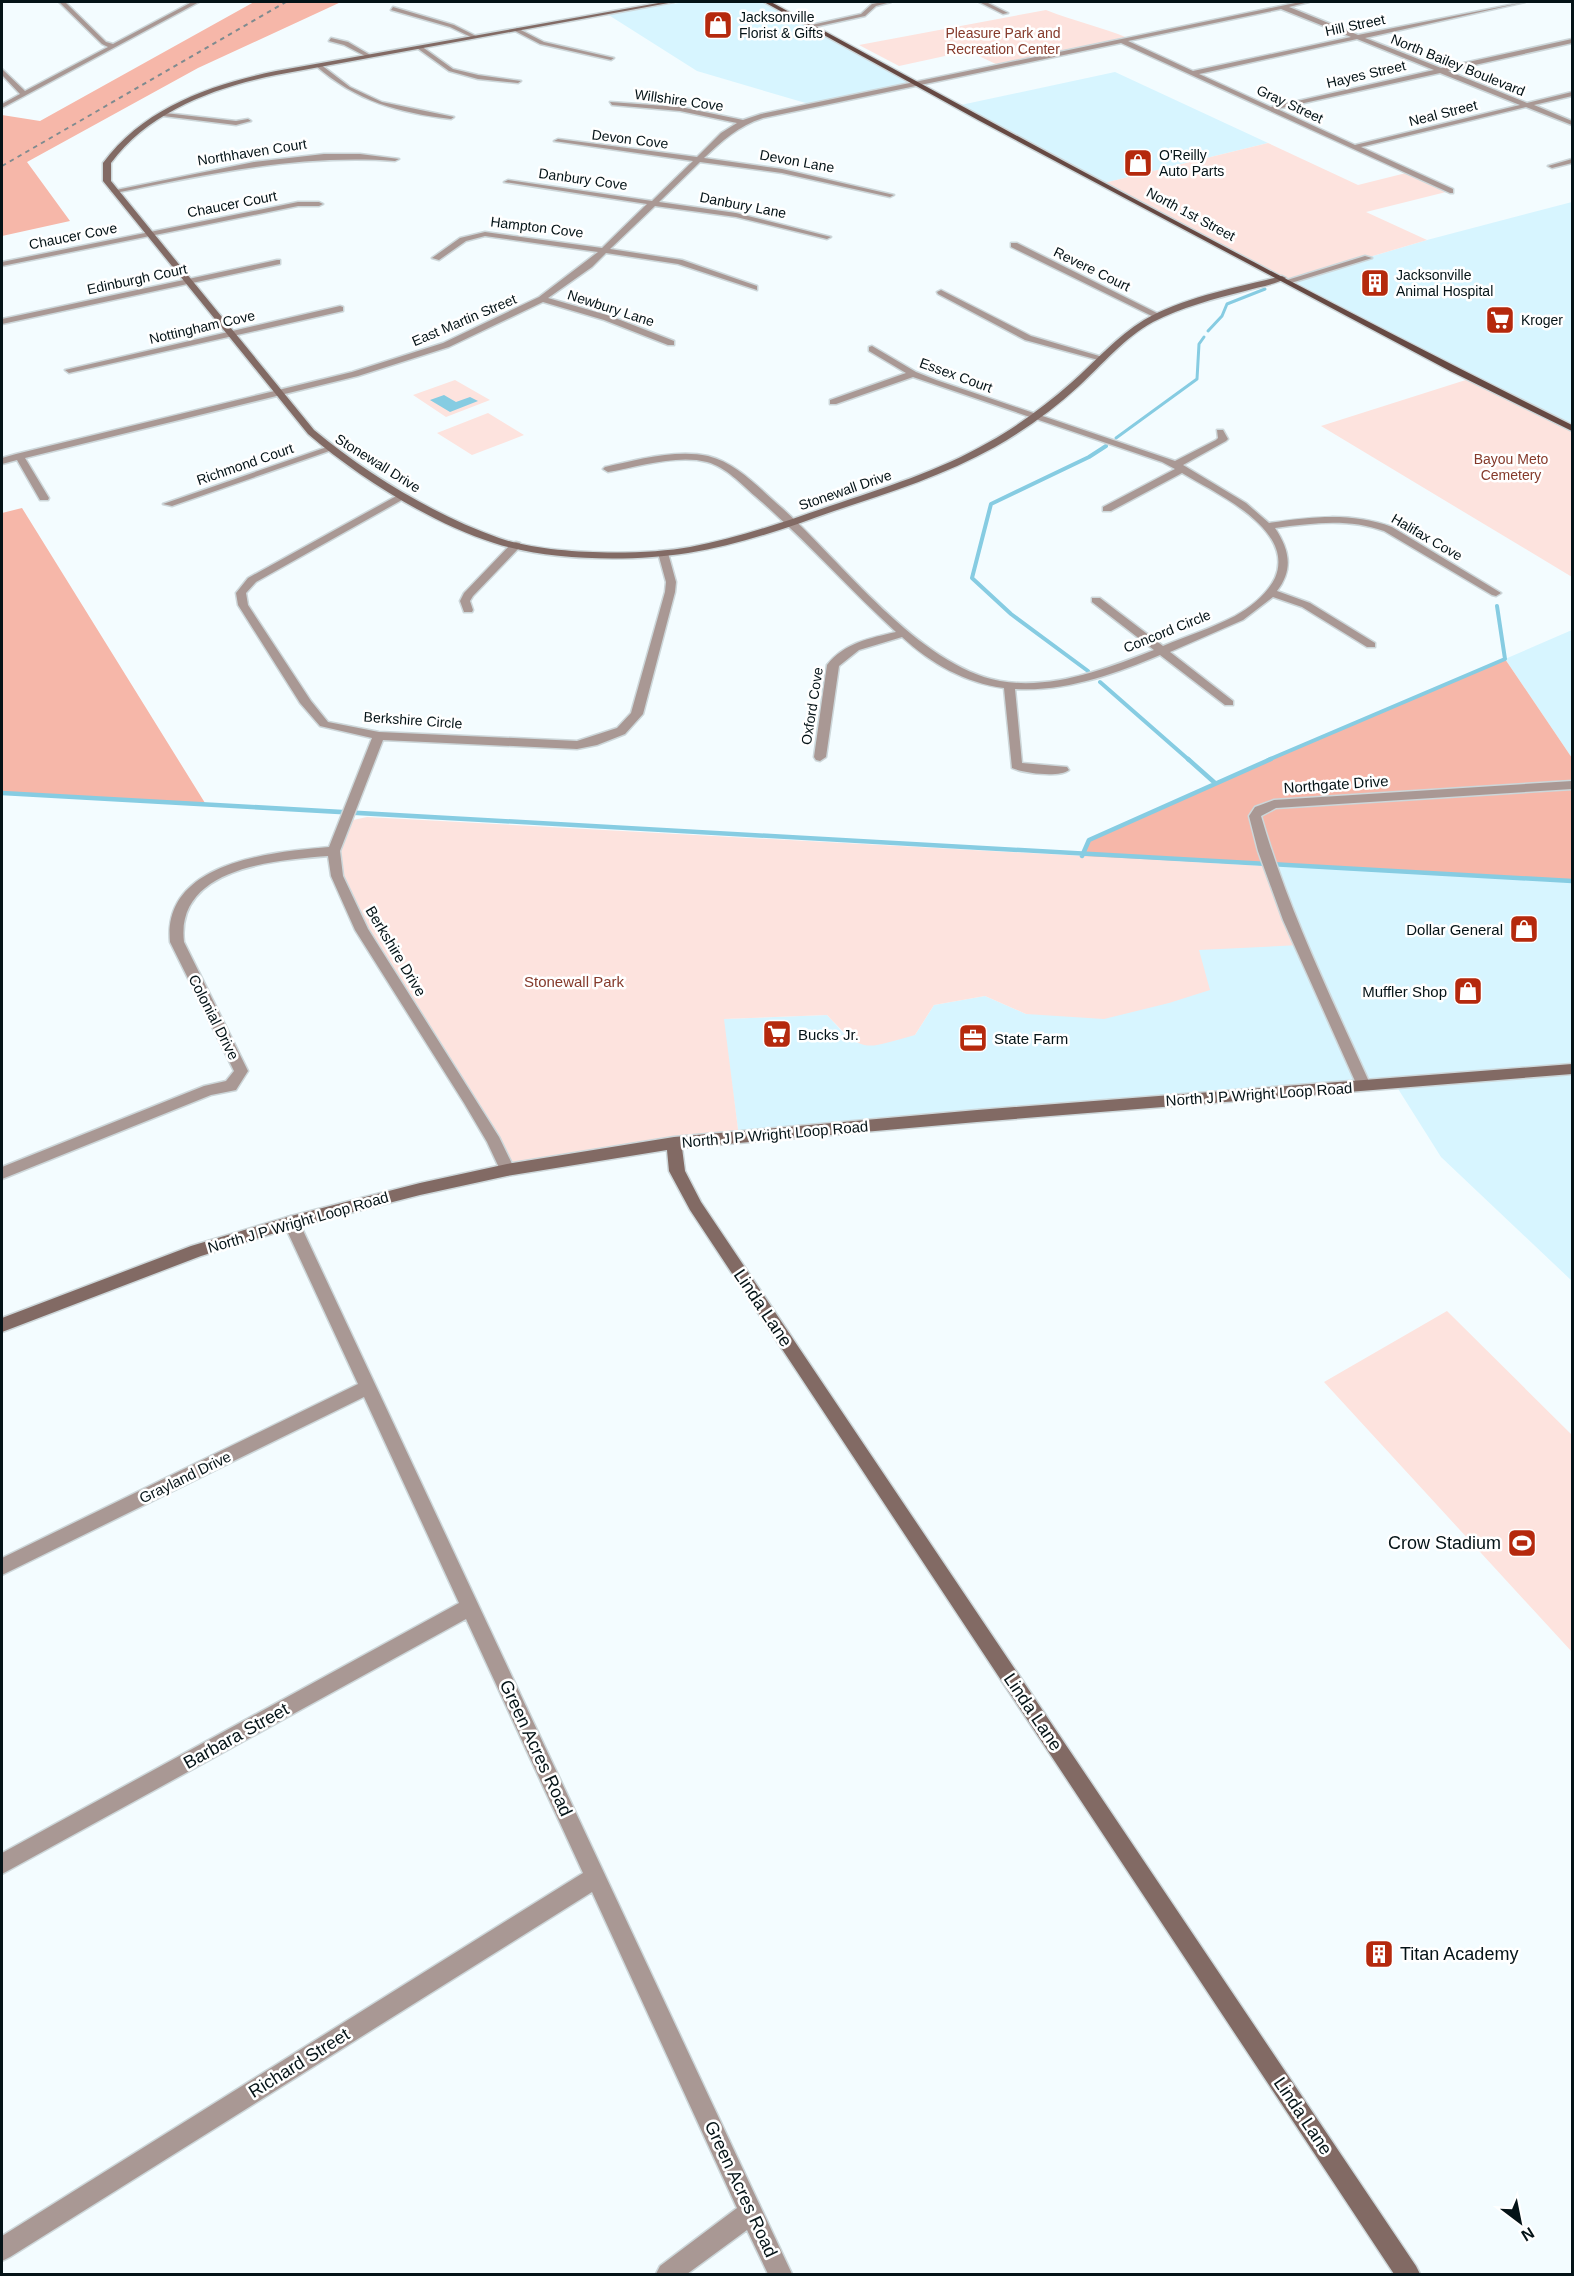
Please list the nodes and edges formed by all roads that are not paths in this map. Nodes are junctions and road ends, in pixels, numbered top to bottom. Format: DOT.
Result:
graph roads {
  1 [pos="62,2"];
  2 [pos="196,2"];
  3 [pos="674,2"];
  4 [pos="767,2"];
  5 [pos="888,2"];
  6 [pos="982,2"];
  7 [pos="1268,2"];
  8 [pos="1306,2"];
  9 [pos="1518,2"];
  10 [pos="1281,7"];
  11 [pos="393,9"];
  12 [pos="1005,13"];
  13 [pos="810,26"];
  14 [pos="517,30"];
  15 [pos="1358,37"];
  16 [pos="474,38"];
  17 [pos="331,40"];
  18 [pos="1120,40"];
  19 [pos="1572,41"];
  20 [pos="113,46"];
  21 [pos="418,47"];
  22 [pos="369,56"];
  23 [pos="611,58"];
  24 [pos="318,65"];
  25 [pos="1439,70"];
  26 [pos="2,71"];
  27 [pos="1192,73"];
  28 [pos="518,81"];
  29 [pos="912,83"];
  30 [pos="26,94"];
  31 [pos="1572,94"];
  32 [pos="612,103"];
  33 [pos="1527,105"];
  34 [pos="2,106"];
  35 [pos="1270,109"];
  36 [pos="165,116"];
  37 [pos="450,117"];
  38 [pos="248,121"];
  39 [pos="743,122"];
  40 [pos="1572,123"];
  41 [pos="558,141"];
  42 [pos="1354,147"];
  43 [pos="395,159"];
  44 [pos="699,160"];
  45 [pos="1572,161"];
  46 [pos="1552,166"];
  47 [pos="508,182"];
  48 [pos="115,191"];
  49 [pos="1450,191"];
  50 [pos="890,195"];
  51 [pos="654,203"];
  52 [pos="319,204"];
  53 [pos="150,234"];
  54 [pos="827,237"];
  55 [pos="1014,245"];
  56 [pos="605,250"];
  57 [pos="436,258"];
  58 [pos="1368,258"];
  59 [pos="277,262"];
  60 [pos="2,264"];
  61 [pos="1285,279"];
  62 [pos="188,282"];
  63 [pos="754,288"];
  64 [pos="941,292"];
  65 [pos="542,299"];
  66 [pos="340,309"];
  67 [pos="1159,316"];
  68 [pos="2,322"];
  69 [pos="231,334"];
  70 [pos="671,343"];
  71 [pos="872,349"];
  72 [pos="1102,358"];
  73 [pos="69,370"];
  74 [pos="913,374"];
  75 [pos="280,393"];
  76 [pos="833,402"];
  77 [pos="1034,417"];
  78 [pos="1572,428"];
  79 [pos="1220,432"];
  80 [pos="330,449"];
  81 [pos="19,456"];
  82 [pos="2,461"];
  83 [pos="1180,467"];
  84 [pos="608,469"];
  85 [pos="404,496"];
  86 [pos="44,498"];
  87 [pos="168,504"];
  88 [pos="1107,509"];
  89 [pos="793,522"];
  90 [pos="1268,526"];
  91 [pos="516,545"];
  92 [pos="663,553"];
  93 [pos="1273,593"];
  94 [pos="1496,593"];
  95 [pos="1096,600"];
  96 [pos="468,610"];
  97 [pos="902,633"];
  98 [pos="1371,645"];
  99 [pos="1159,650"];
  100 [pos="1009,685"];
  101 [pos="1229,703"];
  102 [pos="379,736"];
  103 [pos="820,757"];
  104 [pos="1063,770"];
  105 [pos="1572,785"];
  106 [pos="334,851"];
  107 [pos="1572,1069"];
  108 [pos="1364,1086"];
  109 [pos="674,1143"];
  110 [pos="507,1170"];
  111 [pos="2,1173"];
  112 [pos="291,1222"];
  113 [pos="2,1325"];
  114 [pos="368,1387"];
  115 [pos="2,1567"];
  116 [pos="470,1607"];
  117 [pos="2,1864"];
  118 [pos="596,1877"];
  119 [pos="752,2212"];
  120 [pos="2,2249"];
  121 [pos="668,2274"];
  122 [pos="780,2274"];
  123 [pos="1408,2274"];
  1 -- 20 [label="street"];
  2 -- 20 [label="street"];
  3 -- 14 [label="street, Stonewall Drive"];
  4 -- 13 [label="main road, North 1st Street"];
  5 -- 13 [label="street"];
  6 -- 12 [label="street"];
  7 -- 10 [label="street, North Bailey Boulevard"];
  8 -- 10 [label="street, East Martin Street"];
  9 -- 15 [label="street, Hill Street"];
  10 -- 15 [label="street, North Bailey Boulevard"];
  10 -- 18 [label="street, East Martin Street"];
  11 -- 16 [label="street"];
  13 -- 29 [label="main road, North 1st Street"];
  14 -- 16 [label="street, Stonewall Drive"];
  14 -- 23 [label="street"];
  15 -- 25 [label="street, North Bailey Boulevard"];
  15 -- 27 [label="street, Hill Street"];
  16 -- 21 [label="street, Stonewall Drive"];
  17 -- 22 [label="street"];
  18 -- 27 [label="street, Gray Street"];
  18 -- 29 [label="street, East Martin Street"];
  19 -- 25 [label="street, Hayes Street"];
  20 -- 30 [label="street"];
  21 -- 22 [label="street, Stonewall Drive"];
  21 -- 28 [label="street"];
  22 -- 24 [label="street, Stonewall Drive"];
  24 -- 36 [label="street, Stonewall Drive"];
  24 -- 37 [label="street"];
  25 -- 33 [label="street, North Bailey Boulevard"];
  25 -- 35 [label="street, Hayes Street"];
  26 -- 30 [label="street"];
  27 -- 35 [label="street, Gray Street"];
  29 -- 39 [label="street, East Martin Street"];
  29 -- 61 [label="main road, North 1st Street"];
  30 -- 34 [label="street"];
  31 -- 33 [label="street, Neal Street"];
  32 -- 39 [label="street, Willshire Cove"];
  33 -- 40 [label="street, North Bailey Boulevard"];
  33 -- 42 [label="street, Neal Street"];
  35 -- 42 [label="street, Gray Street"];
  36 -- 38 [label="street"];
  36 -- 48 [label="street, Stonewall Drive"];
  39 -- 44 [label="street, East Martin Street"];
  41 -- 44 [label="street, Devon Cove"];
  42 -- 49 [label="street, Gray Street"];
  43 -- 48 [label="street, Northhaven Court"];
  44 -- 50 [label="street, Devon Lane"];
  44 -- 51 [label="street, East Martin Street"];
  45 -- 46 [label="street"];
  47 -- 51 [label="street, Danbury Cove"];
  48 -- 53 [label="street, Stonewall Drive"];
  51 -- 54 [label="street, Danbury Lane"];
  51 -- 56 [label="street, East Martin Street"];
  52 -- 53 [label="street, Chaucer Court"];
  53 -- 60 [label="street, Chaucer Cove"];
  53 -- 62 [label="street, Stonewall Drive"];
  55 -- 67 [label="street, Revere Court"];
  56 -- 57 [label="street, Hampton Cove"];
  56 -- 63 [label="street, Hampton Cove"];
  56 -- 65 [label="street, East Martin Street"];
  58 -- 61 [label="street"];
  59 -- 62 [label="street, Edinburgh Court"];
  61 -- 67 [label="street, Stonewall Drive"];
  61 -- 78 [label="main road, North 1st Street"];
  62 -- 68 [label="street, Edinburgh Court"];
  62 -- 69 [label="street, Stonewall Drive"];
  64 -- 72 [label="street"];
  65 -- 70 [label="street, Newbury Lane"];
  65 -- 75 [label="street, East Martin Street"];
  66 -- 69 [label="street, Nottingham Cove"];
  67 -- 72 [label="street, Stonewall Drive"];
  69 -- 73 [label="street, Nottingham Cove"];
  69 -- 75 [label="street, Stonewall Drive"];
  71 -- 74 [label="street, Essex Court"];
  72 -- 77 [label="street, Stonewall Drive"];
  74 -- 76 [label="street"];
  74 -- 77 [label="street, Essex Court"];
  75 -- 80 [label="street, Stonewall Drive"];
  75 -- 81 [label="street, East Martin Street"];
  77 -- 83 [label="street"];
  77 -- 89 [label="street, Stonewall Drive"];
  79 -- 83 [label="street"];
  80 -- 85 [label="street, Stonewall Drive"];
  80 -- 87 [label="street, Richmond Court"];
  81 -- 82 [label="street, East Martin Street"];
  81 -- 86 [label="street"];
  83 -- 88 [label="street"];
  83 -- 90 [label="street"];
  84 -- 89 [label="street, Concord Circle"];
  85 -- 91 [label="street, Stonewall Drive"];
  85 -- 102 [label="street, Berkshire Circle"];
  89 -- 92 [label="street, Stonewall Drive"];
  89 -- 97 [label="street, Concord Circle"];
  90 -- 93 [label="street"];
  90 -- 94 [label="street, Halifax Cove"];
  91 -- 92 [label="street, Stonewall Drive"];
  91 -- 96 [label="street"];
  92 -- 102 [label="street, Berkshire Circle"];
  93 -- 98 [label="street"];
  93 -- 99 [label="street, Concord Circle"];
  95 -- 99 [label="street"];
  97 -- 100 [label="street, Concord Circle"];
  97 -- 103 [label="street, Oxford Cove"];
  99 -- 100 [label="street, Concord Circle"];
  99 -- 101 [label="street"];
  100 -- 104 [label="street"];
  102 -- 106 [label="street, Berkshire Drive"];
  105 -- 108 [label="street, Northgate Drive"];
  106 -- 110 [label="street, Berkshire Drive"];
  106 -- 111 [label="street, Colonial Drive"];
  107 -- 108 [label="street, North J P Wright Loop Road"];
  108 -- 109 [label="street, North J P Wright Loop Road"];
  109 -- 110 [label="street, North J P Wright Loop Road"];
  109 -- 123 [label="street, Linda Lane"];
  110 -- 112 [label="street, North J P Wright Loop Road"];
  112 -- 113 [label="street, North J P Wright Loop Road"];
  112 -- 114 [label="street, Green Acres Road"];
  114 -- 115 [label="street, Grayland Drive"];
  114 -- 116 [label="street, Green Acres Road"];
  116 -- 117 [label="street, Barbara Street"];
  116 -- 118 [label="street, Green Acres Road"];
  118 -- 119 [label="street, Green Acres Road"];
  118 -- 120 [label="street, Richard Street"];
  119 -- 121 [label="street"];
  119 -- 122 [label="street, Green Acres Road"];
}
